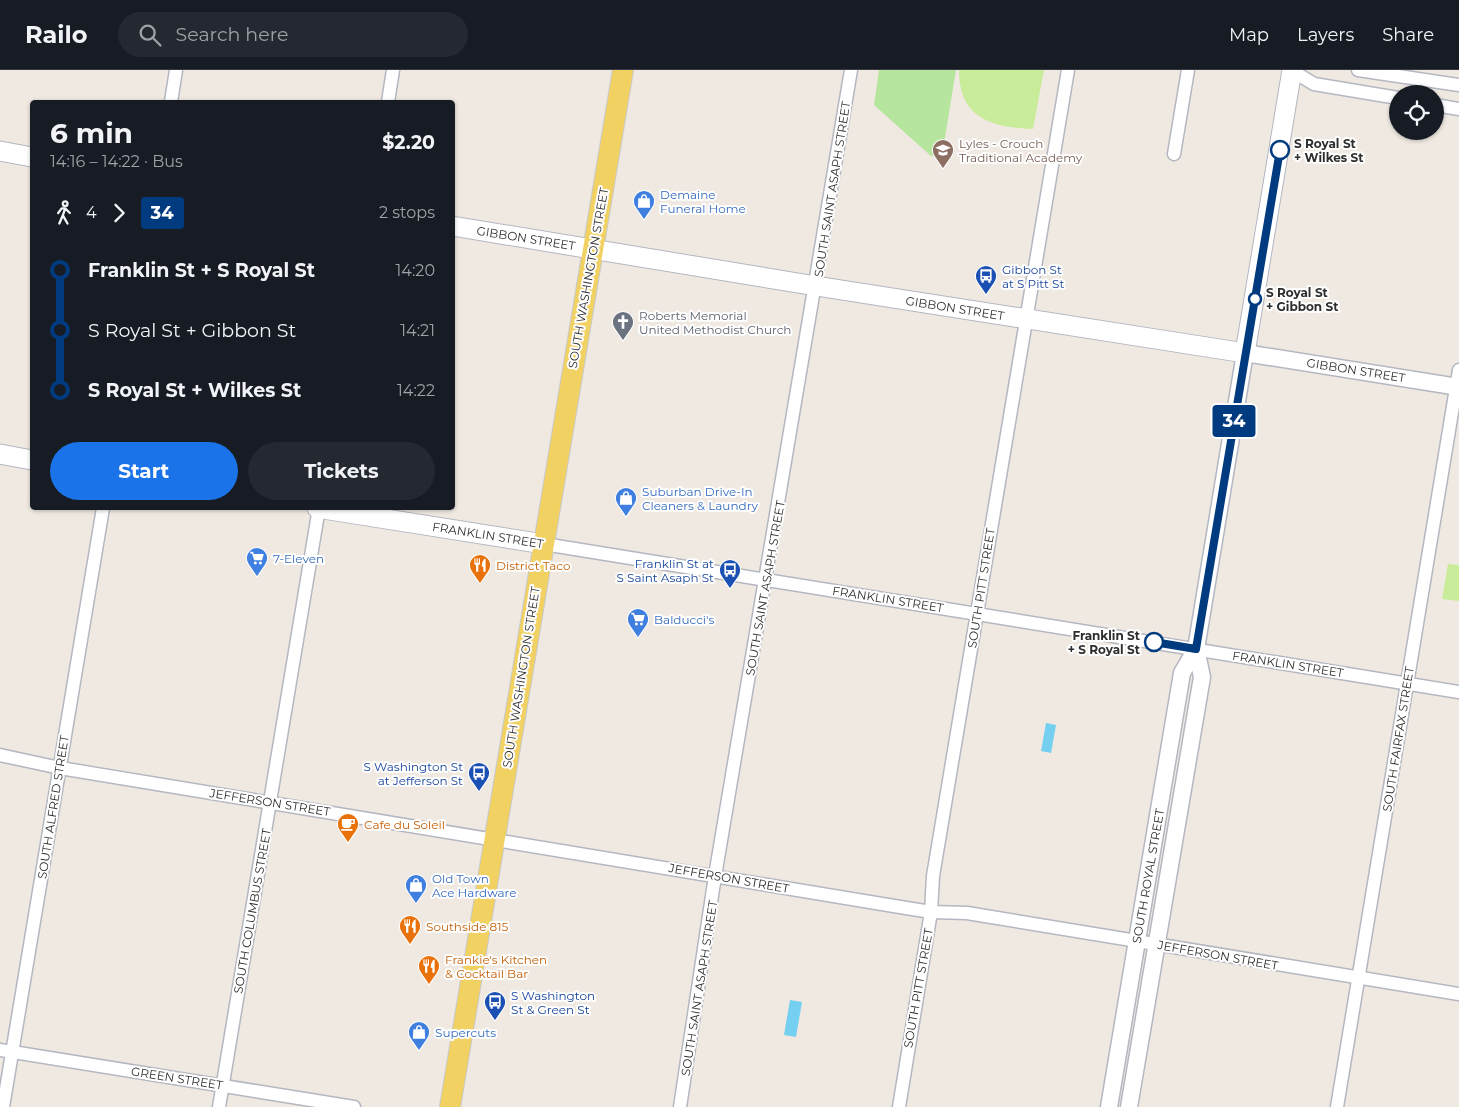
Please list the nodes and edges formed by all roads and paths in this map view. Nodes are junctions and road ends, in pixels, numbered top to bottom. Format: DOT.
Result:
graph roads {
  1 [pos="176,70"];
  2 [pos="393,70"];
  3 [pos="623,70"];
  4 [pos="851,70"];
  5 [pos="1068,70"];
  6 [pos="1188,70"];
  7 [pos="1292,70"];
  8 [pos="1358,70"];
  9 [pos="1459,85"];
  10 [pos="1389,96"];
  11 [pos="171,100"];
  12 [pos="388,100"];
  13 [pos="1444,106"];
  14 [pos="1459,108"];
  15 [pos="0,152"];
  16 [pos="1174,154"];
  17 [pos="30,157"];
  18 [pos="455,226"];
  19 [pos="593,248"];
  20 [pos="816,286"];
  21 [pos="1027,319"];
  22 [pos="1245,353"];
  23 [pos="1458,381"];
  24 [pos="0,454"];
  25 [pos="30,460"];
  26 [pos="103,510"];
  27 [pos="319,510"];
  28 [pos="332,510"];
  29 [pos="544,544"];
  30 [pos="767,579"];
  31 [pos="976,613"];
  32 [pos="1196,649"];
  33 [pos="1406,683"];
  34 [pos="1459,692"];
  35 [pos="0,755"];
  36 [pos="60,768"];
  37 [pos="271,802"];
  38 [pos="495,839"];
  39 [pos="715,876"];
  40 [pos="931,912"];
  41 [pos="1137,941"];
  42 [pos="1156,944"];
  43 [pos="1359,978"];
  44 [pos="1459,994"];
  45 [pos="6,1051"];
  46 [pos="223,1086"];
  47 [pos="3,1107"];
  48 [pos="219,1107"];
  49 [pos="354,1107"];
  50 [pos="450,1107"];
  51 [pos="680,1107"];
  52 [pos="899,1107"];
  53 [pos="1110,1107"];
  54 [pos="1129,1107"];
  55 [pos="1337,1107"];
  1 -- 11 [label="street"];
  2 -- 12 [label="street"];
  3 -- 19 [label="main road, SOUTH WASHINGTON STREET"];
  4 -- 20 [label="street, SOUTH SAINT ASAPH STREET"];
  5 -- 21 [label="street, SOUTH PITT STREET"];
  6 -- 16 [label="street"];
  7 -- 10 [label="street"];
  7 -- 22 [label="main road, SOUTH ROYAL STREET"];
  8 -- 9 [label="street"];
  13 -- 14 [label="street"];
  15 -- 17 [label="main road"];
  18 -- 19 [label="main road, GIBBON STREET"];
  19 -- 20 [label="main road, GIBBON STREET"];
  19 -- 29 [label="main road, SOUTH WASHINGTON STREET"];
  20 -- 21 [label="main road, GIBBON STREET"];
  20 -- 30 [label="street, SOUTH SAINT ASAPH STREET"];
  21 -- 22 [label="main road, GIBBON STREET"];
  21 -- 31 [label="street, SOUTH PITT STREET"];
  22 -- 23 [label="street, GIBBON STREET"];
  22 -- 32 [label="street, SOUTH ROYAL STREET"];
  23 -- 33 [label="street, SOUTH FAIRFAX STREET"];
  24 -- 25 [label="main road"];
  26 -- 36 [label="street, SOUTH ALFRED STREET"];
  27 -- 37 [label="street, SOUTH COLUMBUS STREET"];
  28 -- 29 [label="main road, FRANKLIN STREET"];
  29 -- 30 [label="street, FRANKLIN STREET"];
  29 -- 38 [label="main road, SOUTH WASHINGTON STREET"];
  30 -- 31 [label="street, FRANKLIN STREET"];
  30 -- 39 [label="street, SOUTH SAINT ASAPH STREET"];
  31 -- 32 [label="street, FRANKLIN STREET"];
  31 -- 40 [label="street, SOUTH PITT STREET"];
  32 -- 33 [label="street, FRANKLIN STREET"];
  32 -- 41 [label="street, SOUTH ROYAL STREET"];
  32 -- 42 [label="street, SOUTH ROYAL STREET"];
  33 -- 34 [label="street, FRANKLIN STREET"];
  33 -- 43 [label="street, SOUTH FAIRFAX STREET"];
  35 -- 36 [label="street, JEFFERSON STREET"];
  36 -- 37 [label="street, JEFFERSON STREET"];
  36 -- 45 [label="street, SOUTH ALFRED STREET"];
  37 -- 38 [label="street, JEFFERSON STREET"];
  37 -- 46 [label="street, SOUTH COLUMBUS STREET"];
  38 -- 39 [label="street, JEFFERSON STREET"];
  38 -- 50 [label="main road, SOUTH WASHINGTON STREET"];
  39 -- 40 [label="street, JEFFERSON STREET"];
  39 -- 51 [label="street, SOUTH SAINT ASAPH STREET"];
  40 -- 41 [label="street, JEFFERSON STREET"];
  40 -- 52 [label="street, SOUTH PITT STREET"];
  41 -- 42 [label="street, JEFFERSON STREET"];
  41 -- 53 [label="street, SOUTH ROYAL STREET"];
  42 -- 43 [label="street, JEFFERSON STREET"];
  42 -- 54 [label="street, SOUTH ROYAL STREET"];
  43 -- 44 [label="street, JEFFERSON STREET"];
  43 -- 55 [label="street, SOUTH FAIRFAX STREET"];
  45 -- 46 [label="street, GREEN STREET"];
  45 -- 47 [label="street, SOUTH ALFRED STREET"];
  46 -- 48 [label="street, SOUTH COLUMBUS STREET"];
  46 -- 49 [label="street, GREEN STREET"];
}
